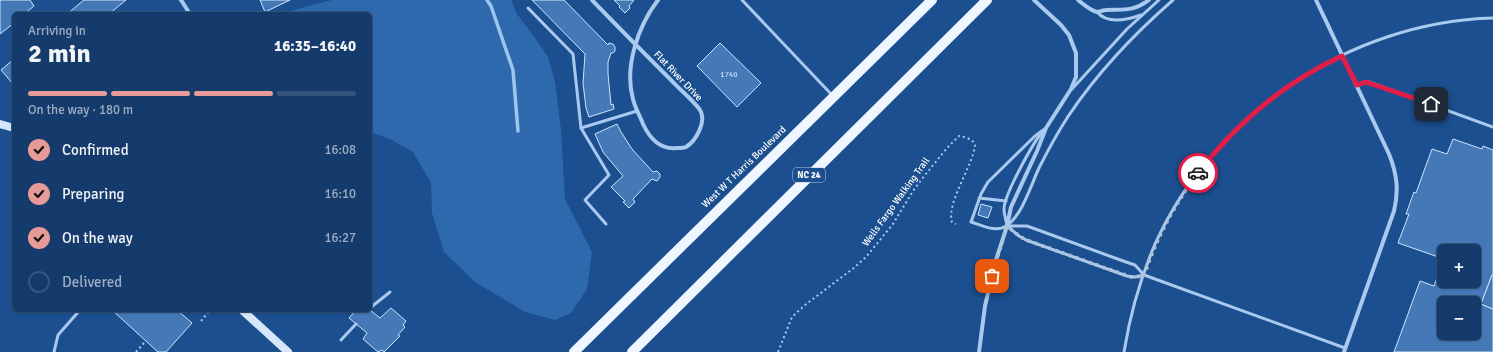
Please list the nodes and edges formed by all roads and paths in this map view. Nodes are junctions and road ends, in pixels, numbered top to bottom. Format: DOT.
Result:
graph roads {
  1 [pos="181,0"];
  2 [pos="592,0"];
  3 [pos="658,0"];
  4 [pos="742,0"];
  5 [pos="932,0"];
  6 [pos="987,0"];
  7 [pos="1034,0"];
  8 [pos="1078,0"];
  9 [pos="1149,0"];
  10 [pos="1159,0"];
  11 [pos="1173,0"];
  12 [pos="1316,0"];
  13 [pos="528,8"];
  14 [pos="189,12"];
  15 [pos="1097,12"];
  16 [pos="1143,15"];
  17 [pos="1493,18"];
  18 [pos="635,43"];
  19 [pos="1342,56"];
  20 [pos="1357,85"];
  21 [pos="1067,95"];
  22 [pos="834,96"];
  23 [pos="637,111"];
  24 [pos="0,124"];
  25 [pos="12,127"];
  26 [pos="1493,127"];
  27 [pos="581,128"];
  28 [pos="1046,128"];
  29 [pos="979,198"];
  30 [pos="1006,201"];
  31 [pos="606,224"];
  32 [pos="956,224"];
  33 [pos="1007,226"];
  34 [pos="1144,276"];
  35 [pos="390,292"];
  36 [pos="372,306"];
  37 [pos="78,312"];
  38 [pos="208,312"];
  39 [pos="244,312"];
  40 [pos="201,321"];
  41 [pos="356,324"];
  42 [pos="341,340"];
  43 [pos="144,343"];
  44 [pos="1344,350"];
  45 [pos="48,352"];
  46 [pos="54,352"];
  47 [pos="136,352"];
  48 [pos="288,352"];
  49 [pos="574,352"];
  50 [pos="632,352"];
  51 [pos="778,352"];
  52 [pos="979,352"];
  53 [pos="1124,352"];
  1 -- 14 [label="street"];
  2 -- 18 [label="street, Flat River Drive"];
  3 -- 18 [label="street"];
  4 -- 22 [label="lane"];
  5 -- 22 [label="main road, West W T Harris Boulevard"];
  6 -- 50 [label="main road, NC 24"];
  7 -- 21 [label="street"];
  8 -- 15 [label="street"];
  9 -- 15 [label="street"];
  10 -- 16 [label="lane"];
  11 -- 33 [label="lane"];
  12 -- 19 [label="street"];
  13 -- 27 [label="lane"];
  15 -- 16 [label="lane"];
  16 -- 21 [label="lane"];
  17 -- 19 [label="lane"];
  18 -- 23 [label="street, Flat River Drive"];
  18 -- 23 [label="street, Flat River Drive"];
  19 -- 20 [label="street"];
  19 -- 34 [label="lane"];
  20 -- 26 [label="lane"];
  20 -- 44 [label="street"];
  21 -- 28 [label="street"];
  22 -- 49 [label="main road, West W T Harris Boulevard"];
  23 -- 27 [label="lane"];
  24 -- 25 [label="street"];
  27 -- 31 [label="lane"];
  28 -- 29 [label="lane"];
  28 -- 30 [label="lane"];
  28 -- 33 [label="street"];
  29 -- 30 [label="lane"];
  29 -- 33 [label="lane"];
  30 -- 33 [label="lane"];
  32 -- 51 [label="path, Wells Fargo Walking Trail"];
  33 -- 34 [label="lane"];
  33 -- 34 [label="lane"];
  33 -- 52 [label="street"];
  34 -- 44 [label="lane"];
  34 -- 53 [label="lane"];
  35 -- 36 [label="lane"];
  37 -- 46 [label="lane"];
  38 -- 40 [label="path"];
  39 -- 48 [label="street"];
  41 -- 42 [label="lane"];
  43 -- 47 [label="path"];
  45 -- 46 [label="lane"];
}
